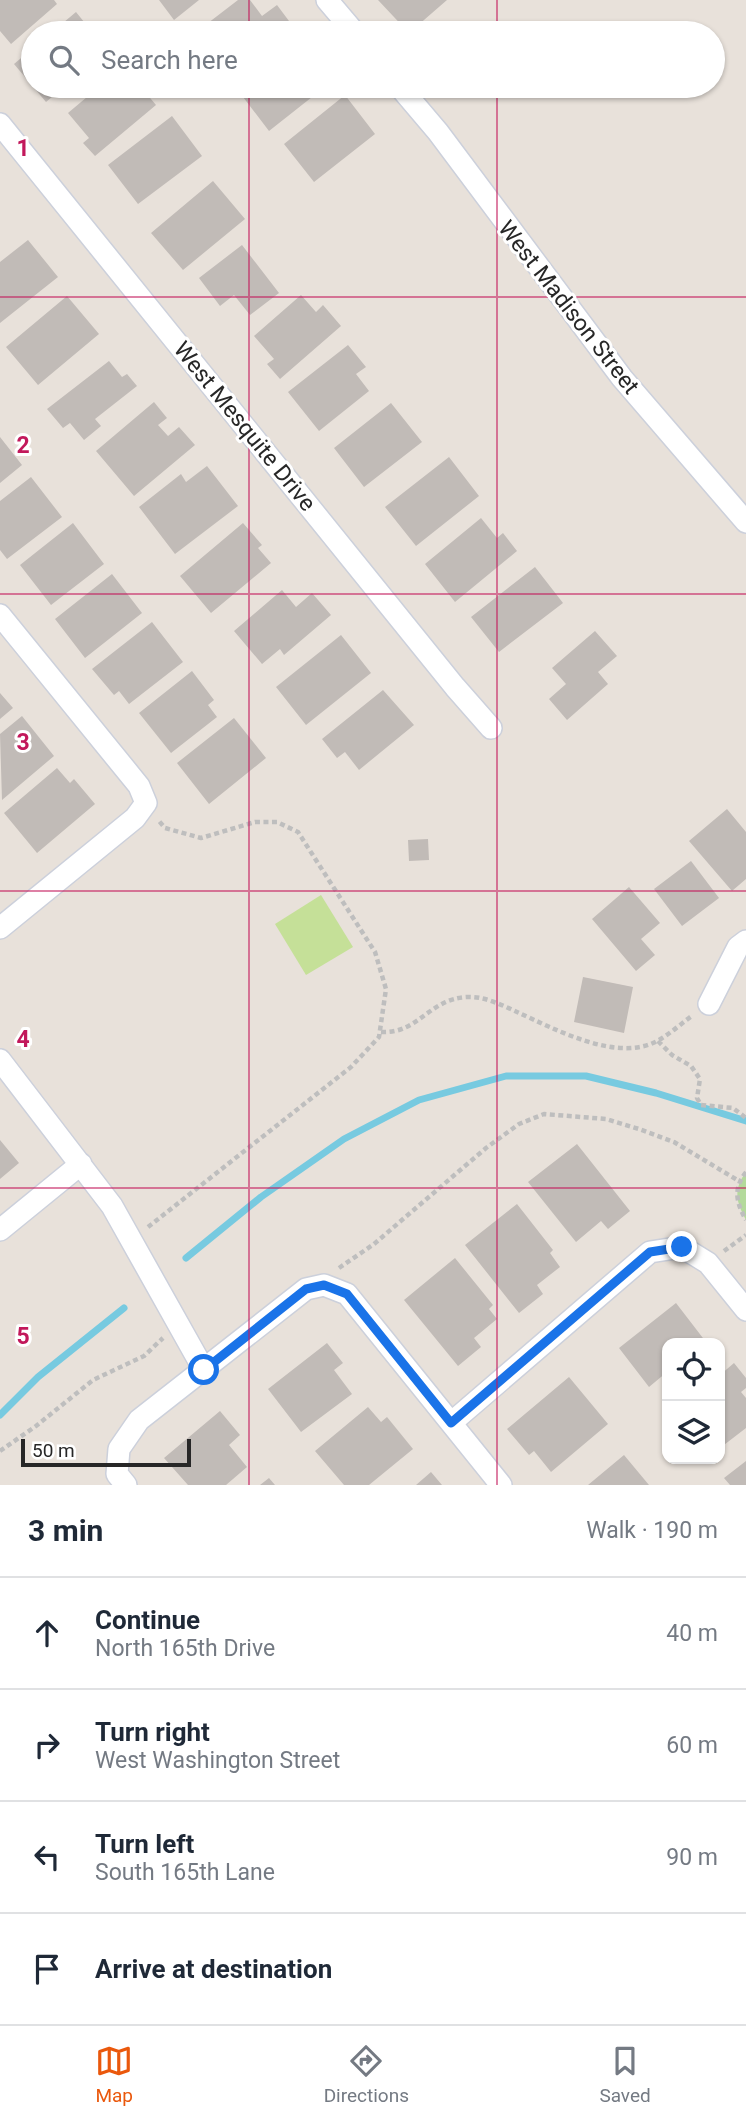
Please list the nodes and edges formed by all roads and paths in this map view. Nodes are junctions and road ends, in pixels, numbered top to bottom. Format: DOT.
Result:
graph roads {
  1 [pos="327,0"];
  2 [pos="345,21"];
  3 [pos="409,98"];
  4 [pos="0,124"];
  5 [pos="746,522"];
  6 [pos="0,615"];
  7 [pos="491,728"];
  8 [pos="146,803"];
  9 [pos="0,928"];
  10 [pos="746,941"];
  11 [pos="709,1003"];
  12 [pos="381,1032"];
  13 [pos="658,1041"];
  14 [pos="0,1060"];
  15 [pos="746,1118"];
  16 [pos="81,1164"];
  17 [pos="746,1172"];
  18 [pos="739,1181"];
  19 [pos="746,1220"];
  20 [pos="0,1230"];
  21 [pos="130,1239"];
  22 [pos="324,1285"];
  23 [pos="746,1310"];
  24 [pos="175,1320"];
  25 [pos="204,1370"];
  26 [pos="451,1423"];
  27 [pos="0,1451"];
  28 [pos="126,1485"];
  29 [pos="500,1485"];
  1 -- 2 [label="street"];
  3 -- 5 [label="street, West Madison Street"];
  4 -- 7 [label="street, West Mesquite Drive"];
  6 -- 8 [label="street"];
  8 -- 9 [label="street"];
  8 -- 12 [label="path"];
  10 -- 11 [label="street"];
  11 -- 13 [label="path"];
  12 -- 13 [label="path"];
  12 -- 21 [label="path"];
  13 -- 15 [label="path"];
  14 -- 16 [label="street"];
  16 -- 20 [label="street"];
  16 -- 21 [label="street"];
  17 -- 18 [label="path"];
  18 -- 19 [label="path"];
  18 -- 22 [label="path"];
  21 -- 24 [label="street"];
  22 -- 25 [label="street"];
  22 -- 26 [label="street"];
  23 -- 26 [label="street"];
  24 -- 25 [label="street"];
  24 -- 27 [label="path"];
  25 -- 28 [label="street"];
  26 -- 29 [label="street"];
}
